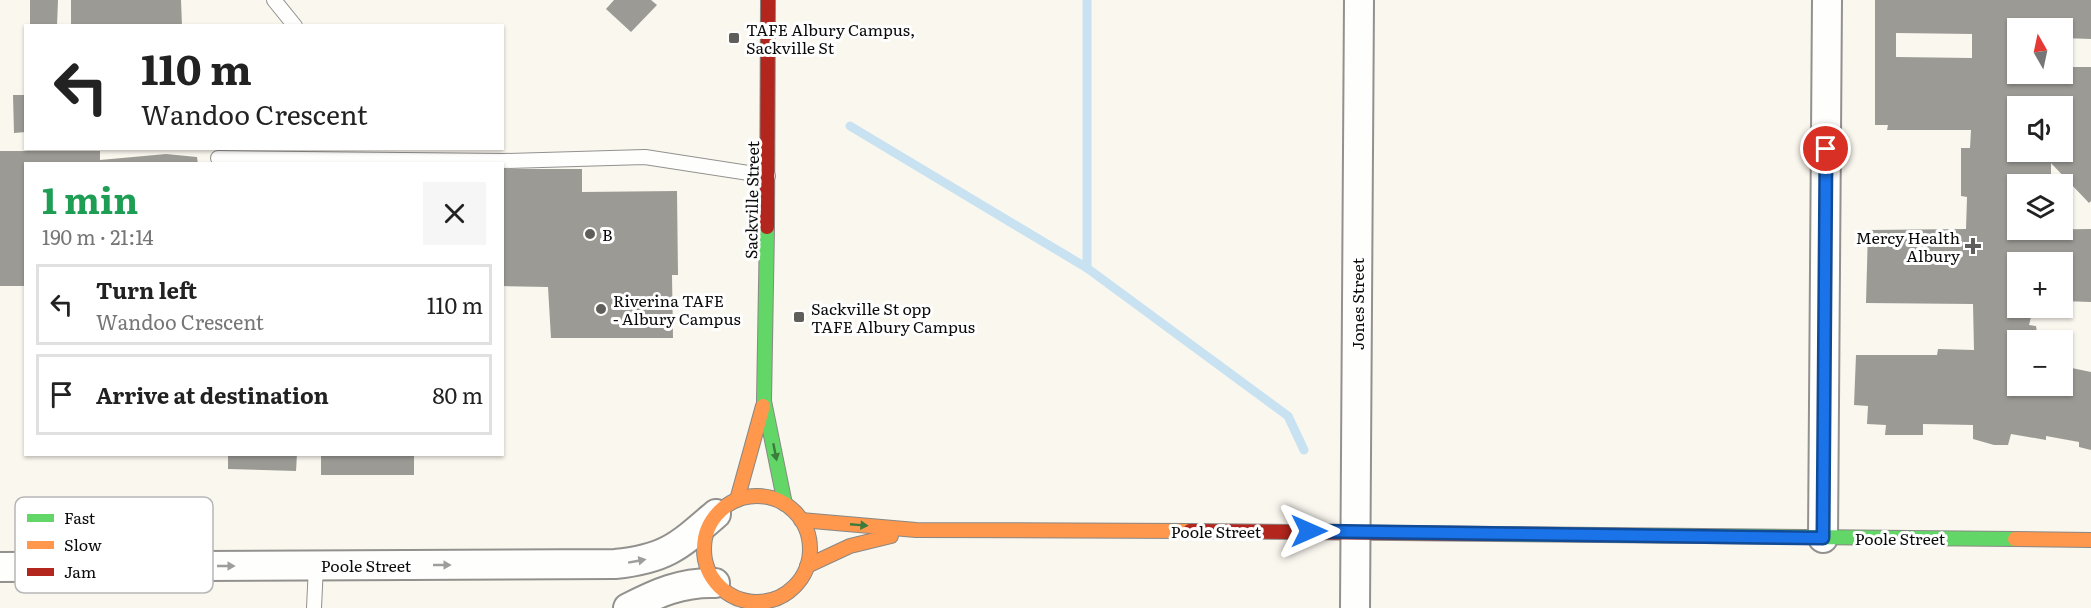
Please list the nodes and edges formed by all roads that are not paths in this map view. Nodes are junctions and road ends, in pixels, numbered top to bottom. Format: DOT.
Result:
graph roads {
  1 [pos="274,0"];
  2 [pos="768,0"];
  3 [pos="1359,0"];
  4 [pos="1827,0"];
  5 [pos="293,24"];
  6 [pos="398,154"];
  7 [pos="218,158"];
  8 [pos="768,176"];
  9 [pos="764,400"];
  10 [pos="785,504"];
  11 [pos="727,507"];
  12 [pos="801,520"];
  13 [pos="916,530"];
  14 [pos="1355,531"];
  15 [pos="1823,538"];
  16 [pos="2091,540"];
  17 [pos="316,565"];
  18 [pos="213,566"];
  19 [pos="807,566"];
  20 [pos="0,567"];
  21 [pos="15,567"];
  22 [pos="715,583"];
  23 [pos="785,594"];
  24 [pos="745,604"];
  25 [pos="314,608"];
  26 [pos="628,608"];
  27 [pos="779,608"];
  28 [pos="1355,608"];
  1 -- 5 [label="lane"];
  2 -- 8 [label="street, Sackville Street"];
  3 -- 14 [label="street, Jones Street"];
  4 -- 15 [label="street"];
  6 -- 7 [label="lane"];
  6 -- 8 [label="lane"];
  8 -- 9 [label="street, Sackville Street"];
  9 -- 10 [label="street, Sackville Street, one-way"];
  9 -- 11 [label="street, Sackville Street"];
  10 -- 11 [label="street"];
  10 -- 12 [label="street"];
  17 -- 11 [label="street, Poole Street, one-way"];
  11 -- 22 [label="street"];
  12 -- 13 [label="street, Poole Street, one-way"];
  12 -- 19 [label="street"];
  13 -- 14 [label="street, Poole Street"];
  13 -- 19 [label="street, Poole Street"];
  14 -- 15 [label="street, Poole Street"];
  14 -- 28 [label="street, Jones Street"];
  15 -- 16 [label="street, Poole Street"];
  18 -- 17 [label="street, Poole Street, one-way"];
  17 -- 25 [label="lane"];
  19 -- 23 [label="street"];
  20 -- 21 [label="street, Poole Street, one-way"];
  22 -- 24 [label="street"];
  22 -- 26 [label="street"];
  23 -- 24 [label="street"];
  23 -- 27 [label="street"];
}
